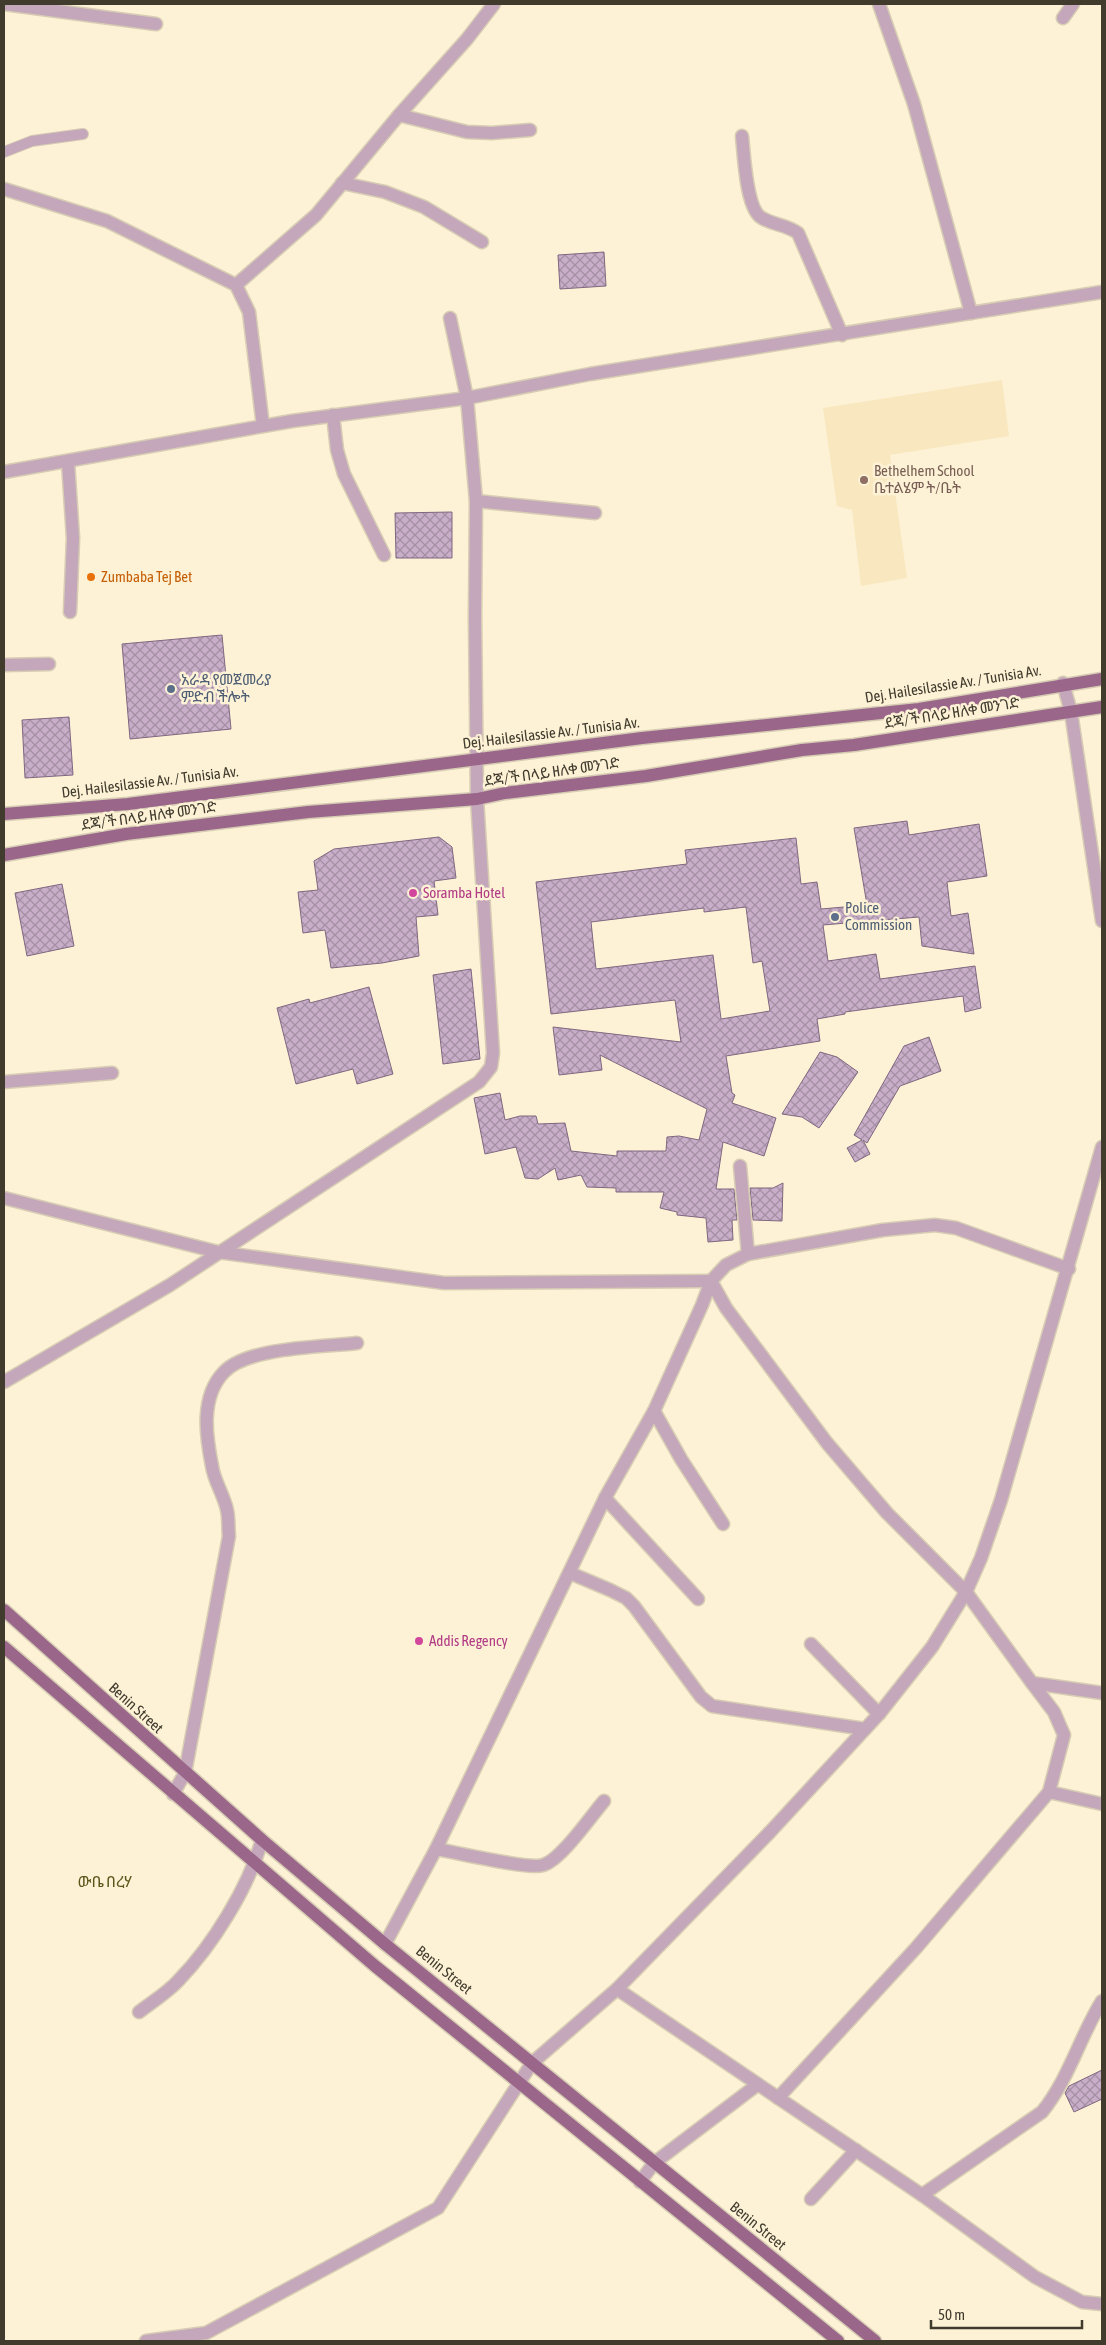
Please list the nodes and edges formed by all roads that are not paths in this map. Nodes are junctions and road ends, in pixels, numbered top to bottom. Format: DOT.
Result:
graph roads {
  1 [pos="4,4"];
  2 [pos="494,4"];
  3 [pos="879,4"];
  4 [pos="1073,4"];
  5 [pos="1063,18"];
  6 [pos="156,24"];
  7 [pos="399,116"];
  8 [pos="530,130"];
  9 [pos="83,134"];
  10 [pos="742,136"];
  11 [pos="4,152"];
  12 [pos="342,183"];
  13 [pos="4,189"];
  14 [pos="482,242"];
  15 [pos="236,285"];
  16 [pos="1102,292"];
  17 [pos="971,313"];
  18 [pos="450,318"];
  19 [pos="842,335"];
  20 [pos="467,398"];
  21 [pos="333,415"];
  22 [pos="263,426"];
  23 [pos="68,462"];
  24 [pos="4,472"];
  25 [pos="476,501"];
  26 [pos="596,513"];
  27 [pos="384,555"];
  28 [pos="70,612"];
  29 [pos="49,664"];
  30 [pos="4,665"];
  31 [pos="1102,678"];
  32 [pos="1063,683"];
  33 [pos="1102,707"];
  34 [pos="1071,712"];
  35 [pos="478,760"];
  36 [pos="477,799"];
  37 [pos="4,814"];
  38 [pos="4,855"];
  39 [pos="1102,914"];
  40 [pos="112,1073"];
  41 [pos="4,1082"];
  42 [pos="1102,1147"];
  43 [pos="740,1166"];
  44 [pos="4,1198"];
  45 [pos="218,1252"];
  46 [pos="748,1254"];
  47 [pos="1068,1269"];
  48 [pos="711,1281"];
  49 [pos="357,1343"];
  50 [pos="4,1382"];
  51 [pos="654,1411"];
  52 [pos="605,1498"];
  53 [pos="723,1524"];
  54 [pos="570,1572"];
  55 [pos="966,1592"];
  56 [pos="698,1599"];
  57 [pos="4,1610"];
  58 [pos="811,1644"];
  59 [pos="4,1647"];
  60 [pos="1032,1683"];
  61 [pos="1102,1693"];
  62 [pos="879,1714"];
  63 [pos="865,1729"];
  64 [pos="185,1774"];
  65 [pos="1049,1792"];
  66 [pos="173,1794"];
  67 [pos="604,1801"];
  68 [pos="1102,1804"];
  69 [pos="262,1840"];
  70 [pos="436,1849"];
  71 [pos="255,1864"];
  72 [pos="385,1944"];
  73 [pos="617,1989"];
  74 [pos="1102,2001"];
  75 [pos="140,2012"];
  76 [pos="532,2063"];
  77 [pos="518,2084"];
  78 [pos="756,2085"];
  79 [pos="778,2098"];
  80 [pos="856,2150"];
  81 [pos="654,2163"];
  82 [pos="640,2182"];
  83 [pos="922,2195"];
  84 [pos="811,2199"];
  85 [pos="1102,2304"];
  86 [pos="146,2341"];
  87 [pos="838,2341"];
  88 [pos="875,2341"];
  1 -- 6 [label="street"];
  2 -- 7 [label="street"];
  3 -- 17 [label="street"];
  4 -- 5 [label="street"];
  7 -- 8 [label="street"];
  7 -- 12 [label="street"];
  9 -- 11 [label="lane"];
  10 -- 19 [label="street"];
  12 -- 14 [label="street"];
  12 -- 15 [label="street"];
  13 -- 15 [label="street"];
  15 -- 22 [label="street"];
  16 -- 17 [label="street"];
  17 -- 19 [label="street"];
  18 -- 20 [label="street"];
  19 -- 20 [label="street"];
  20 -- 21 [label="street"];
  20 -- 25 [label="street"];
  21 -- 22 [label="street"];
  21 -- 27 [label="street"];
  22 -- 23 [label="street"];
  23 -- 24 [label="street"];
  23 -- 28 [label="street"];
  25 -- 26 [label="street"];
  25 -- 35 [label="street"];
  29 -- 30 [label="street"];
  31 -- 32 [label="main road, Dej. Hailesilassie Av. / Tunisia Av."];
  32 -- 34 [label="street"];
  32 -- 35 [label="main road, Dej. Hailesilassie Av. / Tunisia Av."];
  33 -- 34 [label="main road, ደጃ/ች በላይ ዘለቀ መንገድ"];
  34 -- 36 [label="main road, ደጃ/ች በላይ ዘለቀ መንገድ"];
  34 -- 39 [label="street"];
  35 -- 36 [label="street"];
  35 -- 37 [label="main road, Dej. Hailesilassie Av. / Tunisia Av."];
  36 -- 38 [label="main road, ደጃ/ች በላይ ዘለቀ መንገድ"];
  36 -- 45 [label="street"];
  40 -- 41 [label="street"];
  42 -- 47 [label="street"];
  43 -- 46 [label="street"];
  44 -- 45 [label="street"];
  45 -- 48 [label="street"];
  45 -- 50 [label="street"];
  46 -- 47 [label="street"];
  46 -- 48 [label="street"];
  47 -- 55 [label="street"];
  48 -- 51 [label="street"];
  48 -- 55 [label="street"];
  49 -- 64 [label="street"];
  51 -- 52 [label="street"];
  51 -- 53 [label="street"];
  52 -- 54 [label="street"];
  52 -- 56 [label="street"];
  54 -- 63 [label="street"];
  54 -- 70 [label="street"];
  55 -- 60 [label="street"];
  55 -- 62 [label="street"];
  57 -- 64 [label="main road, Benin Street"];
  58 -- 62 [label="street"];
  59 -- 66 [label="main road"];
  60 -- 61 [label="street"];
  60 -- 65 [label="street"];
  62 -- 63 [label="street"];
  63 -- 73 [label="street"];
  64 -- 66 [label="street"];
  64 -- 69 [label="main road, Benin Street"];
  65 -- 68 [label="street"];
  65 -- 79 [label="street"];
  66 -- 71 [label="main road"];
  67 -- 70 [label="street"];
  69 -- 71 [label="street"];
  69 -- 72 [label="main road, Benin Street"];
  70 -- 72 [label="street"];
  71 -- 75 [label="street"];
  71 -- 77 [label="main road"];
  72 -- 76 [label="main road, Benin Street"];
  73 -- 76 [label="street"];
  73 -- 78 [label="street"];
  74 -- 83 [label="street"];
  76 -- 77 [label="street"];
  76 -- 81 [label="main road, Benin Street"];
  77 -- 82 [label="main road"];
  77 -- 86 [label="street"];
  78 -- 79 [label="street"];
  78 -- 81 [label="street"];
  79 -- 80 [label="street"];
  80 -- 83 [label="street"];
  80 -- 84 [label="street"];
  81 -- 82 [label="street"];
  81 -- 88 [label="main road, Benin Street"];
  82 -- 87 [label="main road"];
  83 -- 85 [label="street"];
}
